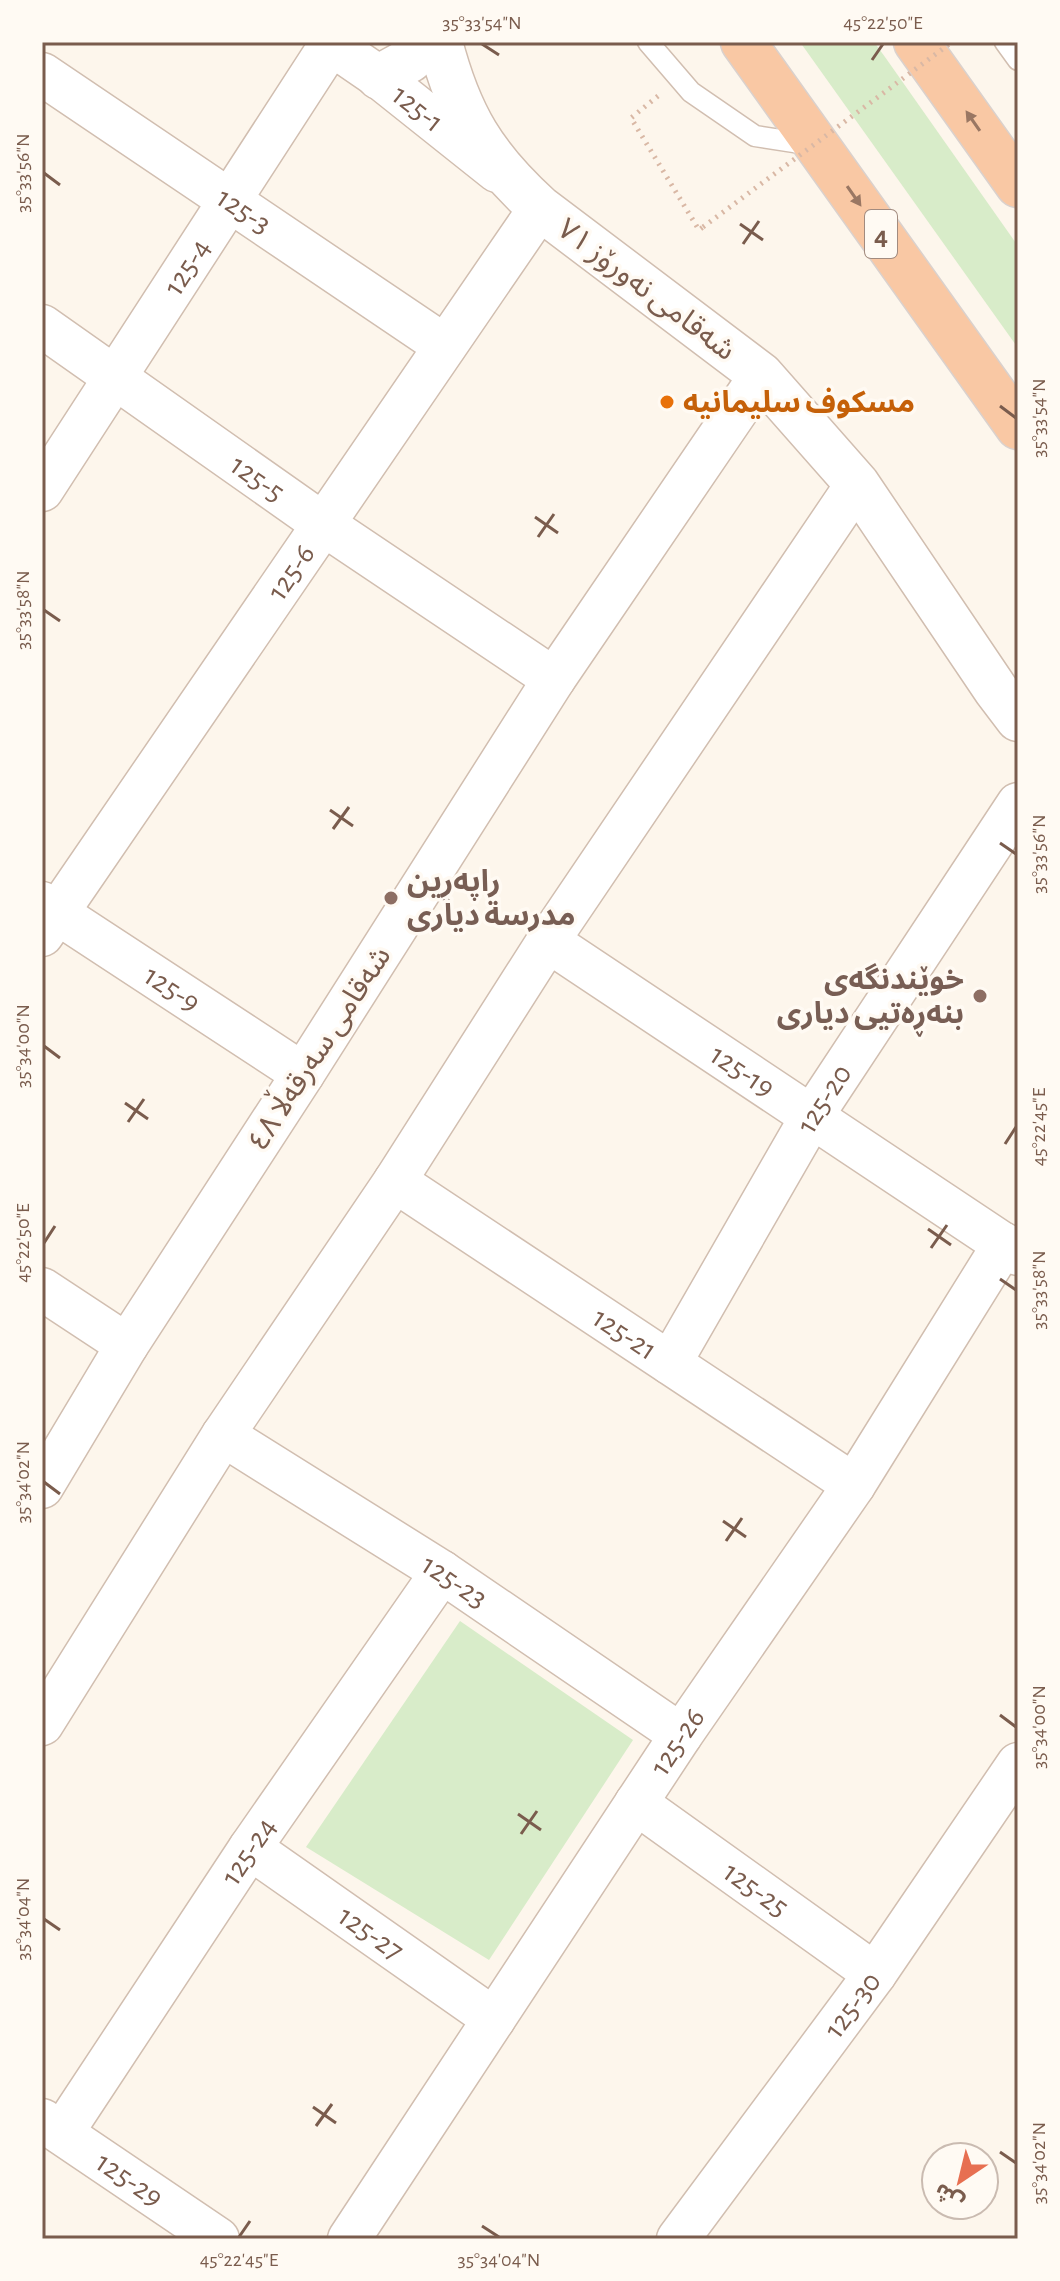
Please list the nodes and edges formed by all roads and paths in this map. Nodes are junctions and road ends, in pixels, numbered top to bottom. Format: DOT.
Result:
graph roads {
  1 [pos="430,42"];
  2 [pos="440,42"];
  3 [pos="648,42"];
  4 [pos="743,42"];
  5 [pos="916,42"];
  6 [pos="952,42"];
  7 [pos="1005,42"];
  8 [pos="330,43"];
  9 [pos="1018,60"];
  10 [pos="42,74"];
  11 [pos="379,77"];
  12 [pos="631,118"];
  13 [pos="817,145"];
  14 [pos="508,179"];
  15 [pos="1018,185"];
  16 [pos="230,201"];
  17 [pos="540,208"];
  18 [pos="42,326"];
  19 [pos="445,346"];
  20 [pos="761,375"];
  21 [pos="115,377"];
  22 [pos="1018,427"];
  23 [pos="857,484"];
  24 [pos="42,490"];
  25 [pos="323,524"];
  26 [pos="554,679"];
  27 [pos="1018,719"];
  28 [pos="1018,804"];
  29 [pos="47,917"];
  30 [pos="548,941"];
  31 [pos="303,1074"];
  32 [pos="812,1116"];
  33 [pos="395,1181"];
  34 [pos="1011,1249"];
  35 [pos="42,1289"];
  36 [pos="127,1345"];
  37 [pos="670,1363"];
  38 [pos="223,1435"];
  39 [pos="854,1485"];
  40 [pos="42,1487"];
  41 [pos="442,1572"];
  42 [pos="48,1701"];
  43 [pos="681,1735"];
  44 [pos="1018,1764"];
  45 [pos="636,1803"];
  46 [pos="250,1848"];
  47 [pos="875,1974"];
  48 [pos="494,2019"];
  49 [pos="52,2126"];
  50 [pos="218,2239"];
  51 [pos="349,2239"];
  52 [pos="678,2239"];
  1 -- 11 [label="street"];
  2 -- 14 [label="street, شەقامی نەورۆز ٧١"];
  3 -- 13 [label="lane"];
  4 -- 13 [label="highway, 4"];
  15 -- 5 [label="highway, one-way"];
  6 -- 12 [label="path, bridge"];
  7 -- 9 [label="lane"];
  8 -- 11 [label="street, 125-1"];
  8 -- 16 [label="street, 125-4"];
  10 -- 16 [label="street, 125-3"];
  11 -- 14 [label="street, 125-1"];
  13 -- 22 [label="highway, 4, one-way"];
  14 -- 17 [label="street, شەقامی نەورۆز ٧١"];
  16 -- 19 [label="street, 125-3"];
  16 -- 21 [label="street, 125-4"];
  17 -- 19 [label="street, 125-6"];
  17 -- 20 [label="street, شەقامی نەورۆز ٧١"];
  18 -- 21 [label="street, 125-5"];
  19 -- 25 [label="street, 125-6"];
  20 -- 23 [label="street, شەقامی نەورۆز ٧١"];
  20 -- 26 [label="street, شەقامی سەرقەڵا ٤٨"];
  21 -- 24 [label="street, 125-4"];
  21 -- 25 [label="street, 125-5"];
  23 -- 27 [label="street, شەقامی نەورۆز ٧١"];
  23 -- 30 [label="street"];
  25 -- 26 [label="street, 125-5"];
  25 -- 29 [label="street, 125-6"];
  26 -- 31 [label="street, شەقامی سەرقەڵا ٤٨"];
  28 -- 32 [label="street, 125-20"];
  29 -- 31 [label="street, 125-9"];
  30 -- 32 [label="street, 125-19"];
  30 -- 33 [label="street"];
  31 -- 36 [label="street, شەقامی سەرقەڵا ٤٨"];
  32 -- 34 [label="street, 125-19"];
  32 -- 37 [label="street, 125-20"];
  33 -- 37 [label="street, 125-21"];
  33 -- 38 [label="street"];
  34 -- 39 [label="street, 125-26"];
  35 -- 36 [label="street"];
  36 -- 40 [label="street, شەقامی سەرقەڵا ٤٨"];
  37 -- 39 [label="street, 125-21"];
  38 -- 41 [label="street, 125-23"];
  38 -- 42 [label="street"];
  39 -- 43 [label="street, 125-26"];
  41 -- 43 [label="street, 125-23"];
  41 -- 46 [label="street, 125-24"];
  43 -- 45 [label="street, 125-26"];
  44 -- 47 [label="street, 125-30"];
  45 -- 47 [label="street, 125-25"];
  45 -- 48 [label="street, 125-26"];
  46 -- 48 [label="street, 125-27"];
  46 -- 49 [label="street, 125-24"];
  47 -- 52 [label="street, 125-30"];
  48 -- 51 [label="street, 125-26"];
  49 -- 50 [label="street, 125-29"];
}
